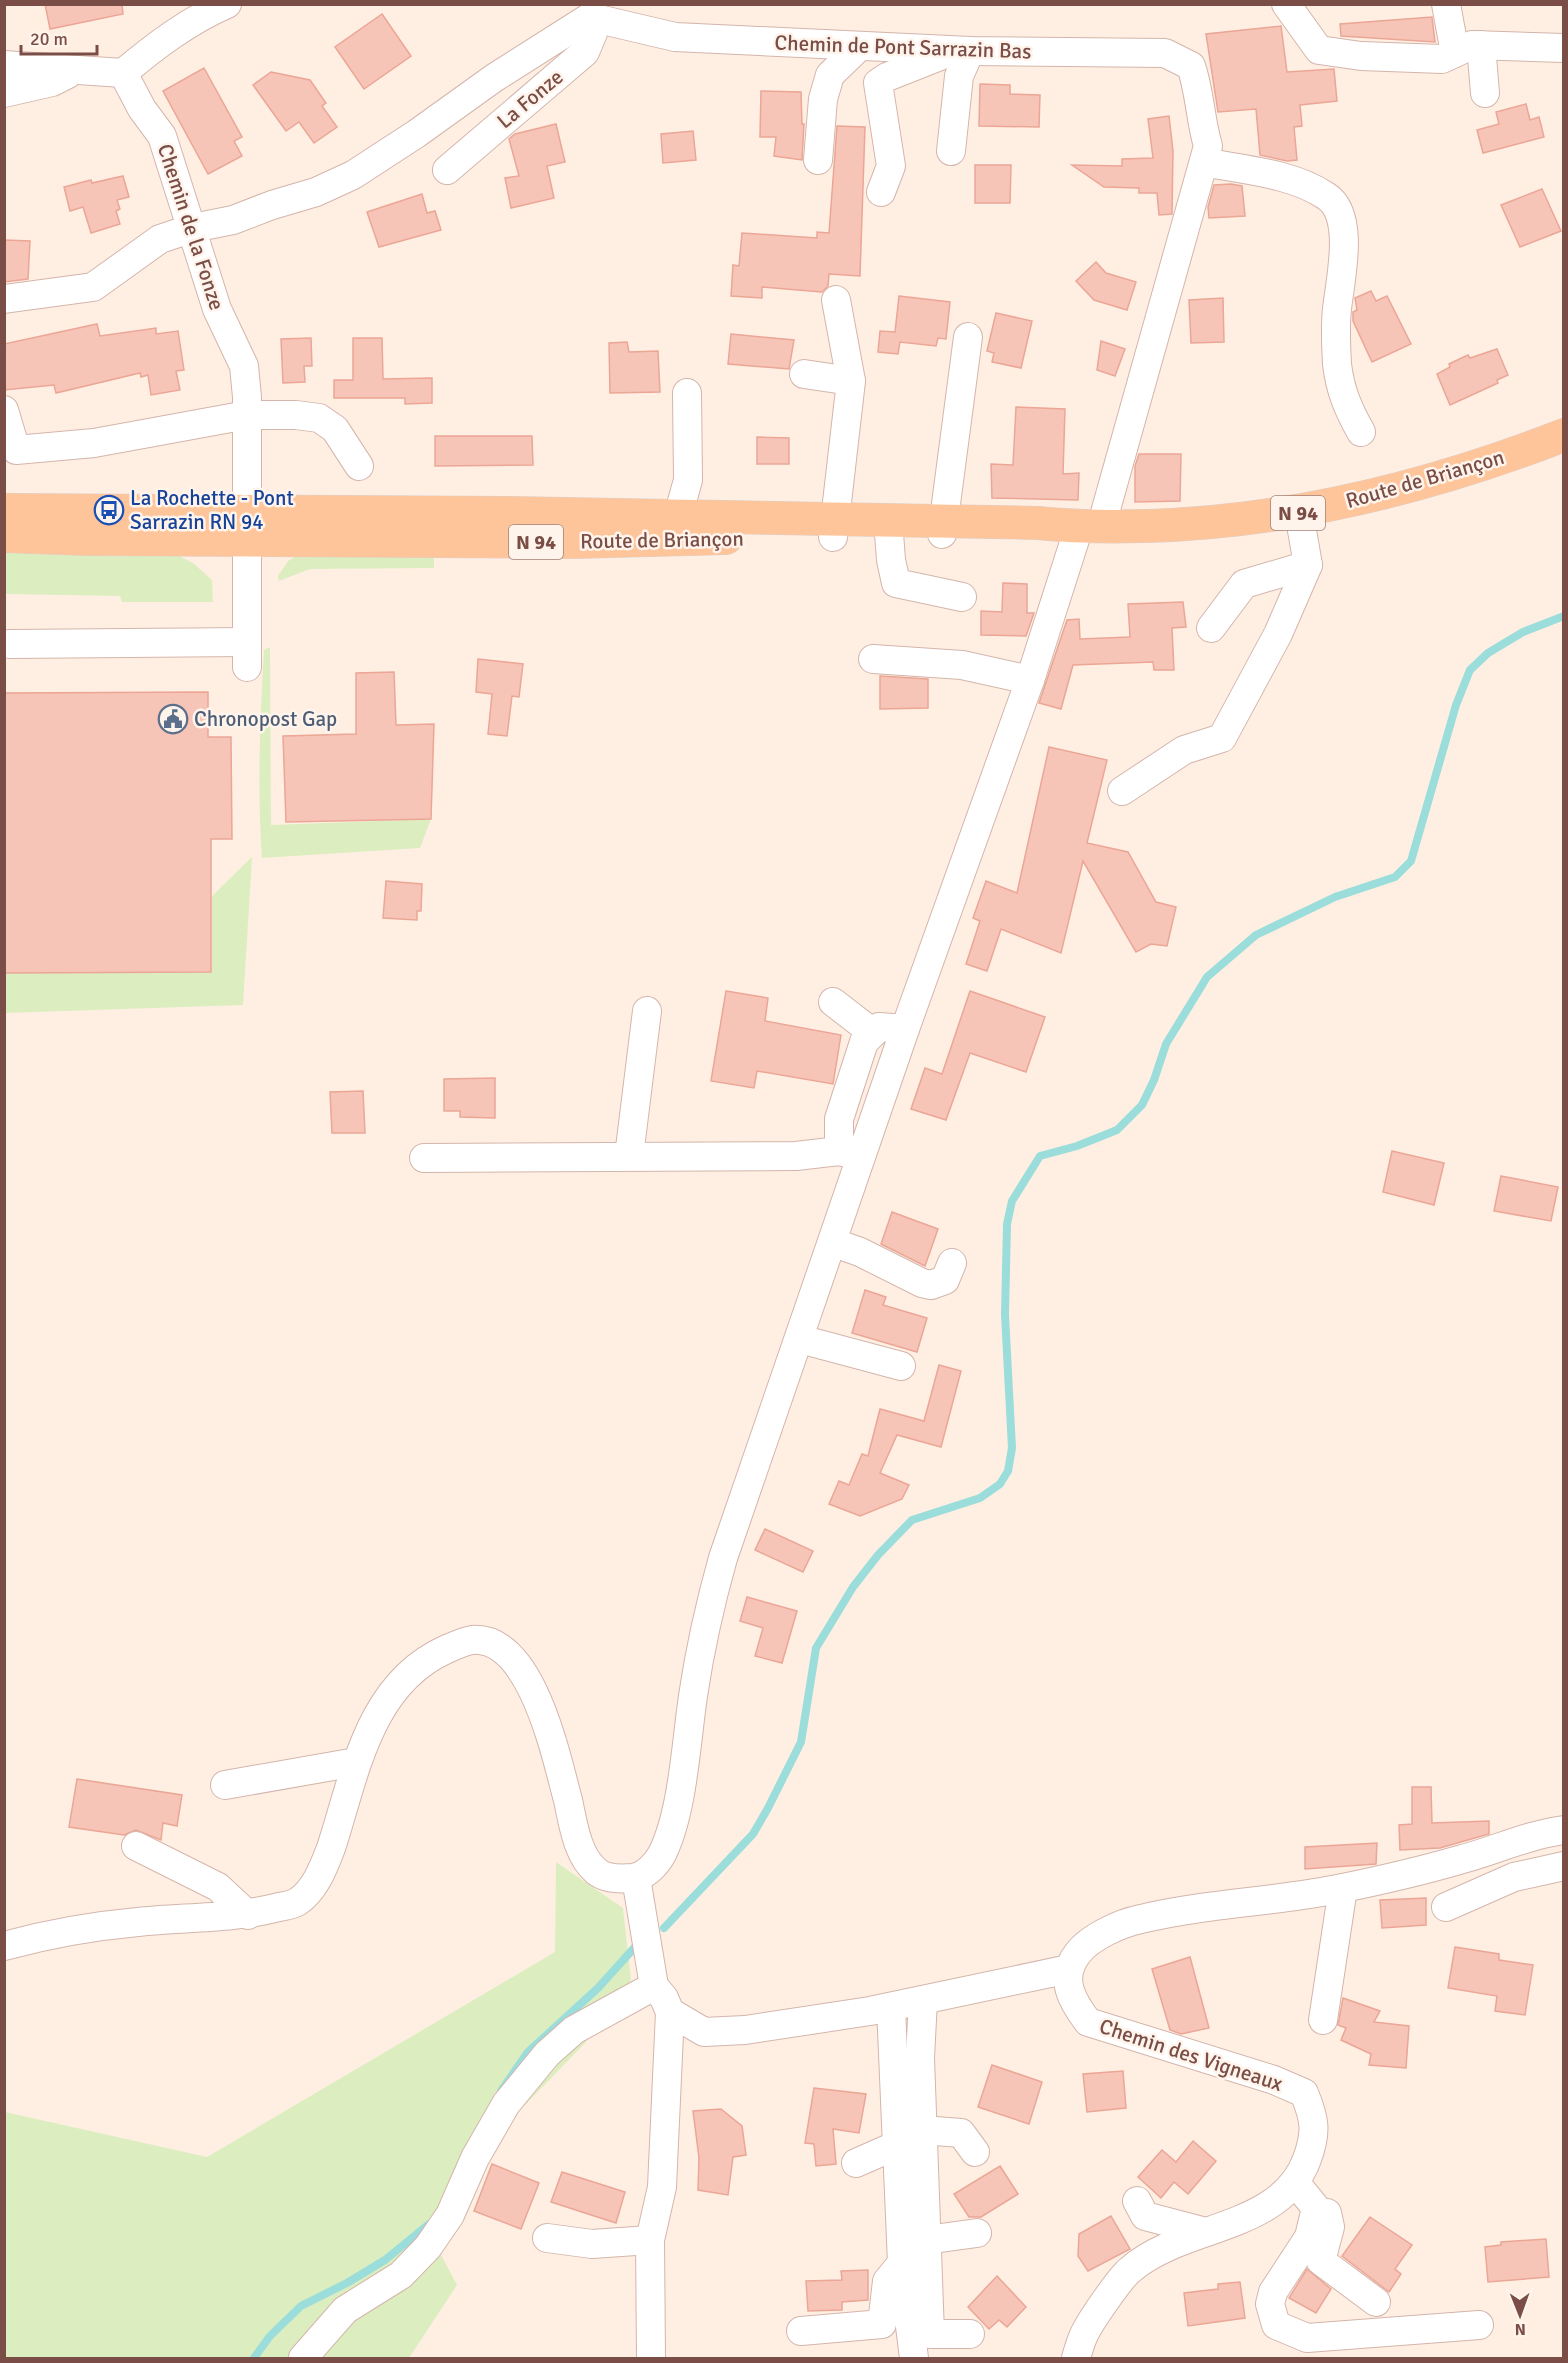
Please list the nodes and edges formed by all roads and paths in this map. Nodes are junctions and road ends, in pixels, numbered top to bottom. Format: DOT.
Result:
graph roads {
  1 [pos="227,4"];
  2 [pos="1286,4"];
  3 [pos="1446,4"];
  4 [pos="178,17"];
  5 [pos="590,17"];
  6 [pos="641,17"];
  7 [pos="860,46"];
  8 [pos="1469,47"];
  9 [pos="1563,48"];
  10 [pos="963,51"];
  11 [pos="4,65"];
  12 [pos="78,69"];
  13 [pos="123,73"];
  14 [pos="4,93"];
  15 [pos="1485,93"];
  16 [pos="951,151"];
  17 [pos="818,160"];
  18 [pos="1204,162"];
  19 [pos="447,170"];
  20 [pos="881,192"];
  21 [pos="193,228"];
  22 [pos="4,299"];
  23 [pos="836,300"];
  24 [pos="968,337"];
  25 [pos="804,374"];
  26 [pos="851,381"];
  27 [pos="687,393"];
  28 [pos="4,410"];
  29 [pos="247,415"];
  30 [pos="1361,432"];
  31 [pos="1563,435"];
  32 [pos="360,466"];
  33 [pos="4,510"];
  34 [pos="1299,513"];
  35 [pos="247,525"];
  36 [pos="944,527"];
  37 [pos="1082,527"];
  38 [pos="677,528"];
  39 [pos="833,528"];
  40 [pos="889,528"];
  41 [pos="4,536"];
  42 [pos="1308,565"];
  43 [pos="962,597"];
  44 [pos="1210,628"];
  45 [pos="9,644"];
  46 [pos="873,659"];
  47 [pos="1030,680"];
  48 [pos="1122,791"];
  49 [pos="833,1002"];
  50 [pos="647,1011"];
  51 [pos="905,1029"];
  52 [pos="873,1033"];
  53 [pos="850,1153"];
  54 [pos="629,1156"];
  55 [pos="423,1158"];
  56 [pos="832,1242"];
  57 [pos="952,1263"];
  58 [pos="800,1339"];
  59 [pos="901,1366"];
  60 [pos="356,1762"];
  61 [pos="225,1785"];
  62 [pos="1563,1830"];
  63 [pos="136,1846"];
  64 [pos="1563,1866"];
  65 [pos="636,1878"];
  66 [pos="1343,1888"];
  67 [pos="1446,1907"];
  68 [pos="248,1915"];
  69 [pos="4,1946"];
  70 [pos="1069,1969"];
  71 [pos="654,1986"];
  72 [pos="923,2000"];
  73 [pos="891,2007"];
  74 [pos="670,2012"];
  75 [pos="1323,2020"];
  76 [pos="696,2028"];
  77 [pos="922,2130"];
  78 [pos="897,2145"];
  79 [pos="975,2152"];
  80 [pos="856,2163"];
  81 [pos="1295,2182"];
  82 [pos="680,2183"];
  83 [pos="1137,2201"];
  84 [pos="1316,2208"];
  85 [pos="1206,2232"];
  86 [pos="977,2233"];
  87 [pos="547,2238"];
  88 [pos="926,2240"];
  89 [pos="650,2250"];
  90 [pos="902,2263"];
  91 [pos="1376,2302"];
  92 [pos="1479,2325"];
  93 [pos="801,2331"];
  94 [pos="970,2334"];
  95 [pos="1310,2348"];
  96 [pos="303,2358"];
  97 [pos="651,2358"];
  98 [pos="914,2358"];
  99 [pos="1076,2358"];
  1 -- 4 [label="street"];
  2 -- 8 [label="street"];
  3 -- 8 [label="street"];
  4 -- 13 [label="street"];
  5 -- 6 [label="street, Chemin de Pont Sarrazin Bas"];
  5 -- 19 [label="street, La Fonze"];
  5 -- 21 [label="street"];
  6 -- 7 [label="street, Chemin de Pont Sarrazin Bas"];
  7 -- 10 [label="street, Chemin de Pont Sarrazin Bas"];
  7 -- 17 [label="street"];
  8 -- 9 [label="street"];
  8 -- 15 [label="street"];
  10 -- 16 [label="street"];
  10 -- 18 [label="street, Chemin de Pont Sarrazin Bas"];
  10 -- 20 [label="street"];
  11 -- 12 [label="street"];
  12 -- 13 [label="street"];
  12 -- 14 [label="street"];
  13 -- 21 [label="street, Chemin de la Fonze"];
  18 -- 30 [label="street"];
  18 -- 37 [label="street, Chemin de Pont Sarrazin Bas"];
  21 -- 22 [label="street"];
  21 -- 29 [label="street, Chemin de la Fonze"];
  23 -- 26 [label="street"];
  24 -- 36 [label="street"];
  25 -- 26 [label="street"];
  26 -- 39 [label="street"];
  27 -- 38 [label="street"];
  28 -- 29 [label="street"];
  29 -- 32 [label="street"];
  29 -- 35 [label="street, Chemin de la Fonze"];
  31 -- 34 [label="main road, Route de Briançon / N 94"];
  33 -- 35 [label="main road, Route de Briançon / N 94"];
  34 -- 37 [label="main road, Route de Briançon / N 94"];
  34 -- 42 [label="street"];
  35 -- 38 [label="main road, Route de Briançon / N 94"];
  35 -- 38 [label="main road, Route de Briançon / N 94"];
  35 -- 41 [label="main road, Route de Briançon / N 94"];
  35 -- 45 [label="street, Chemin de la Fonze"];
  36 -- 37 [label="main road, Route de Briançon / N 94"];
  36 -- 40 [label="main road, Route de Briançon / N 94"];
  37 -- 47 [label="street, Chemin de Pont Sarrazin Bas"];
  38 -- 39 [label="main road, Route de Briançon / N 94"];
  39 -- 40 [label="main road, Route de Briançon / N 94"];
  40 -- 43 [label="street"];
  42 -- 44 [label="street"];
  42 -- 48 [label="street"];
  46 -- 47 [label="street"];
  47 -- 51 [label="street, Chemin de Pont Sarrazin Bas"];
  49 -- 52 [label="street"];
  50 -- 54 [label="street"];
  51 -- 52 [label="street"];
  51 -- 53 [label="street, Chemin de Pont Sarrazin Bas"];
  52 -- 53 [label="street"];
  53 -- 54 [label="street"];
  53 -- 56 [label="street, Chemin de Pont Sarrazin Bas"];
  54 -- 55 [label="street"];
  56 -- 57 [label="street"];
  56 -- 58 [label="street, Chemin de Pont Sarrazin Bas"];
  58 -- 59 [label="street"];
  58 -- 65 [label="street, Chemin de Pont Sarrazin Bas"];
  60 -- 61 [label="street"];
  60 -- 65 [label="street"];
  60 -- 68 [label="street"];
  62 -- 66 [label="street"];
  63 -- 68 [label="street"];
  64 -- 67 [label="street"];
  65 -- 71 [label="street"];
  66 -- 70 [label="street"];
  66 -- 75 [label="street"];
  68 -- 69 [label="street"];
  70 -- 72 [label="street"];
  70 -- 81 [label="street, Chemin des Vigneaux"];
  71 -- 74 [label="street"];
  71 -- 96 [label="street"];
  72 -- 73 [label="street"];
  72 -- 77 [label="street"];
  73 -- 76 [label="street"];
  73 -- 78 [label="street"];
  74 -- 76 [label="street"];
  74 -- 89 [label="street"];
  76 -- 82 [label="street"];
  77 -- 79 [label="street"];
  77 -- 88 [label="street"];
  78 -- 80 [label="street"];
  78 -- 90 [label="street"];
  81 -- 84 [label="street"];
  81 -- 85 [label="street"];
  83 -- 85 [label="street"];
  84 -- 91 [label="street"];
  84 -- 95 [label="street"];
  85 -- 99 [label="street"];
  86 -- 88 [label="street"];
  87 -- 89 [label="street"];
  88 -- 94 [label="street"];
  89 -- 97 [label="street"];
  90 -- 93 [label="street"];
  90 -- 98 [label="street"];
  92 -- 95 [label="street"];
}
